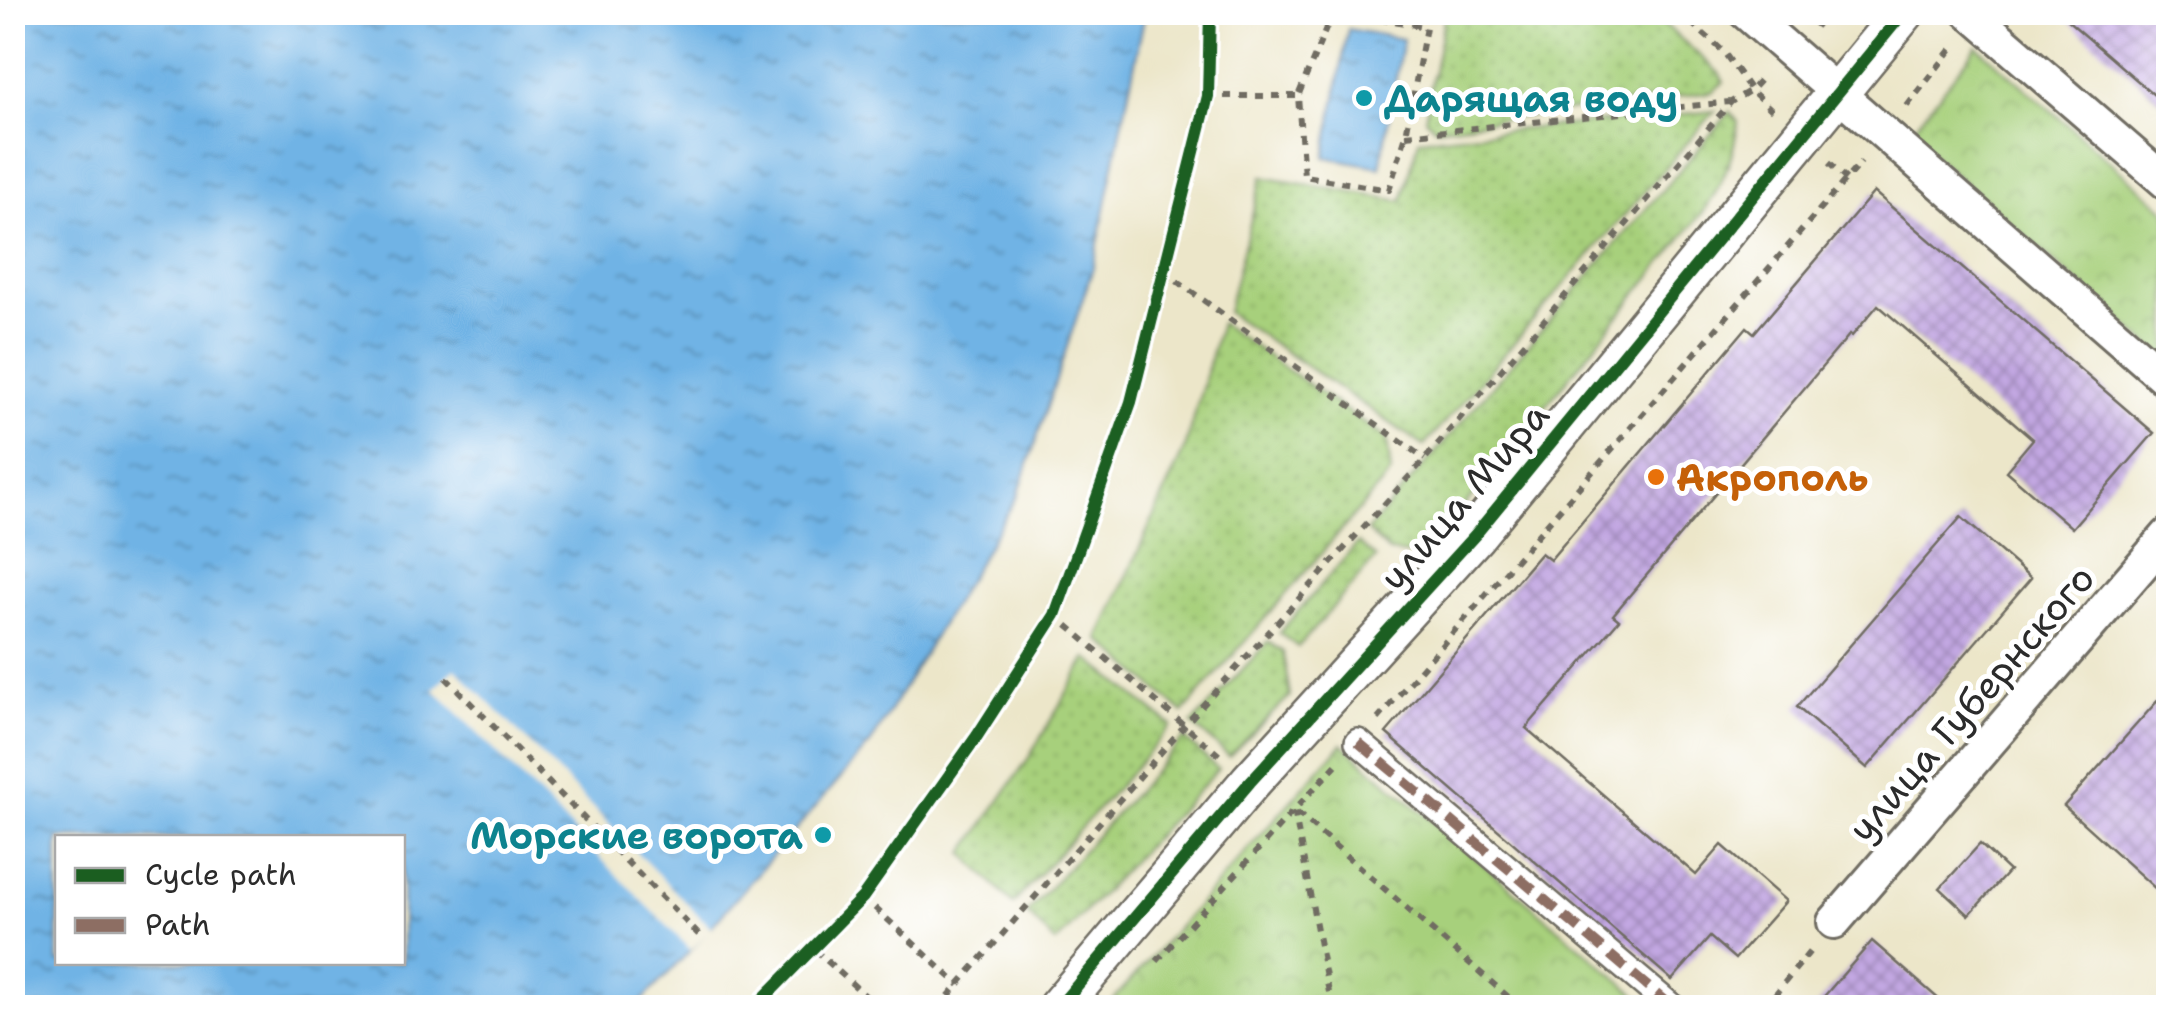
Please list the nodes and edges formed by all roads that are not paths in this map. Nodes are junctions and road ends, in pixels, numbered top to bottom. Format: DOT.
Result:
graph roads {
  1 [pos="1745,12"];
  2 [pos="1904,12"];
  3 [pos="1972,16"];
  4 [pos="1836,94"];
  5 [pos="2168,184"];
  6 [pos="2168,382"];
  7 [pos="2168,535"];
  8 [pos="1358,742"];
  9 [pos="1834,922"];
  10 [pos="1058,1008"];
  11 [pos="1673,1008"];
  1 -- 4 [label="street"];
  2 -- 4 [label="street, улица Мира"];
  3 -- 5 [label="street"];
  4 -- 6 [label="street"];
  4 -- 10 [label="street, улица Мира"];
  7 -- 9 [label="street, улица Губернского"];
  8 -- 11 [label="street"];
}
